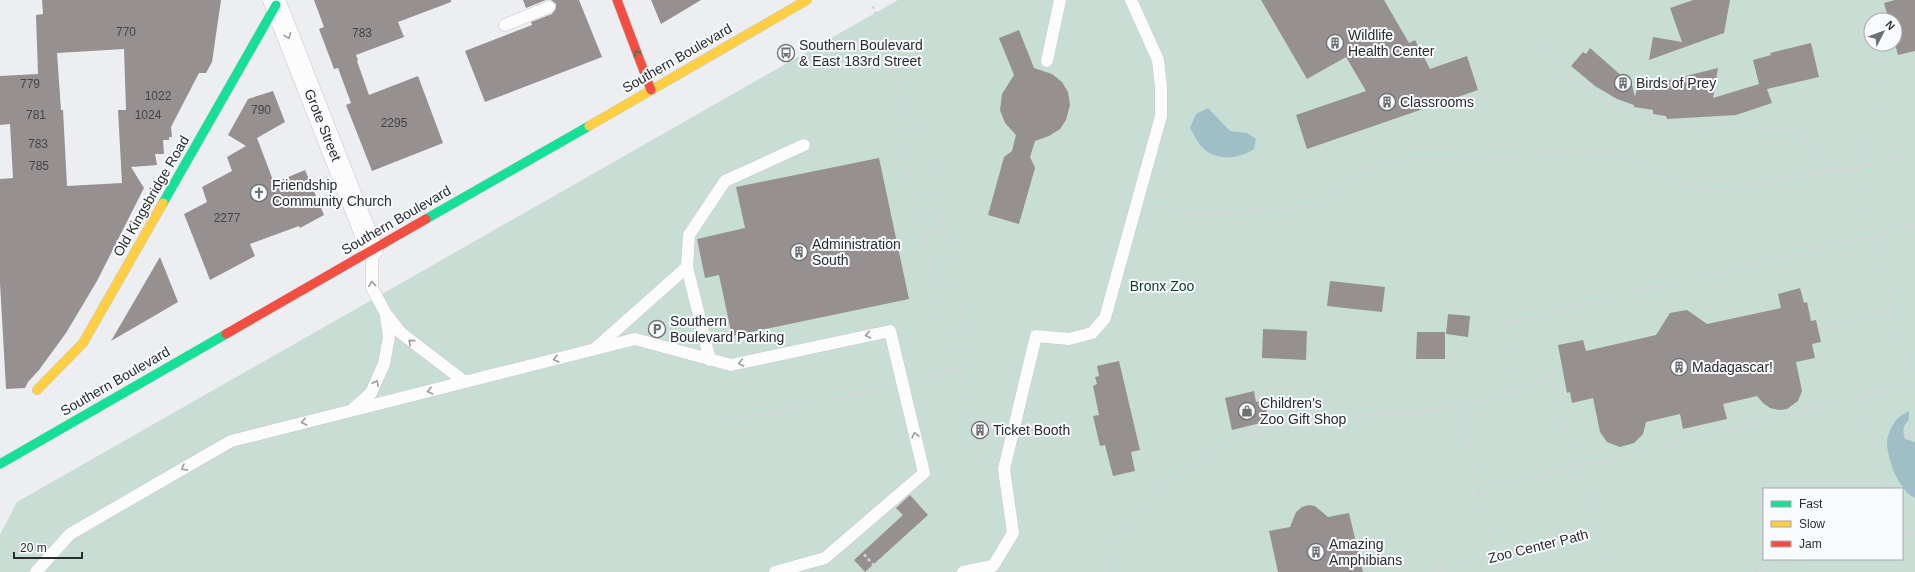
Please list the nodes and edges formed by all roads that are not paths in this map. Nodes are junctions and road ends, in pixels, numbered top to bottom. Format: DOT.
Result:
graph roads {
  1 [pos="616,0"];
  2 [pos="807,0"];
  3 [pos="1060,0"];
  4 [pos="1131,0"];
  5 [pos="275,3"];
  6 [pos="549,7"];
  7 [pos="505,25"];
  8 [pos="1047,61"];
  9 [pos="651,90"];
  10 [pos="804,145"];
  11 [pos="372,250"];
  12 [pos="686,267"];
  13 [pos="386,314"];
  14 [pos="594,350"];
  15 [pos="710,360"];
  16 [pos="464,382"];
  17 [pos="37,390"];
  18 [pos="350,412"];
  19 [pos="0,464"];
  20 [pos="36,572"];
  21 [pos="775,572"];
  22 [pos="963,572"];
  9 -- 1 [label="main road, one-way"];
  2 -- 9 [label="main road, Southern Boulevard"];
  3 -- 8 [label="lane"];
  4 -- 22 [label="lane"];
  5 -- 11 [label="street, Grote Street, one-way"];
  5 -- 17 [label="main road, Old Kingsbridge Road"];
  6 -- 7 [label="lane"];
  9 -- 11 [label="main road, Southern Boulevard"];
  10 -- 12 [label="lane"];
  13 -- 11 [label="lane, one-way"];
  11 -- 19 [label="main road, Southern Boulevard"];
  12 -- 14 [label="lane"];
  12 -- 15 [label="lane"];
  16 -- 13 [label="lane, one-way"];
  18 -- 13 [label="lane, one-way"];
  14 -- 15 [label="lane"];
  14 -- 16 [label="lane, one-way"];
  21 -- 15 [label="lane, one-way"];
  16 -- 18 [label="lane, one-way"];
  18 -- 20 [label="lane, one-way"];
}
